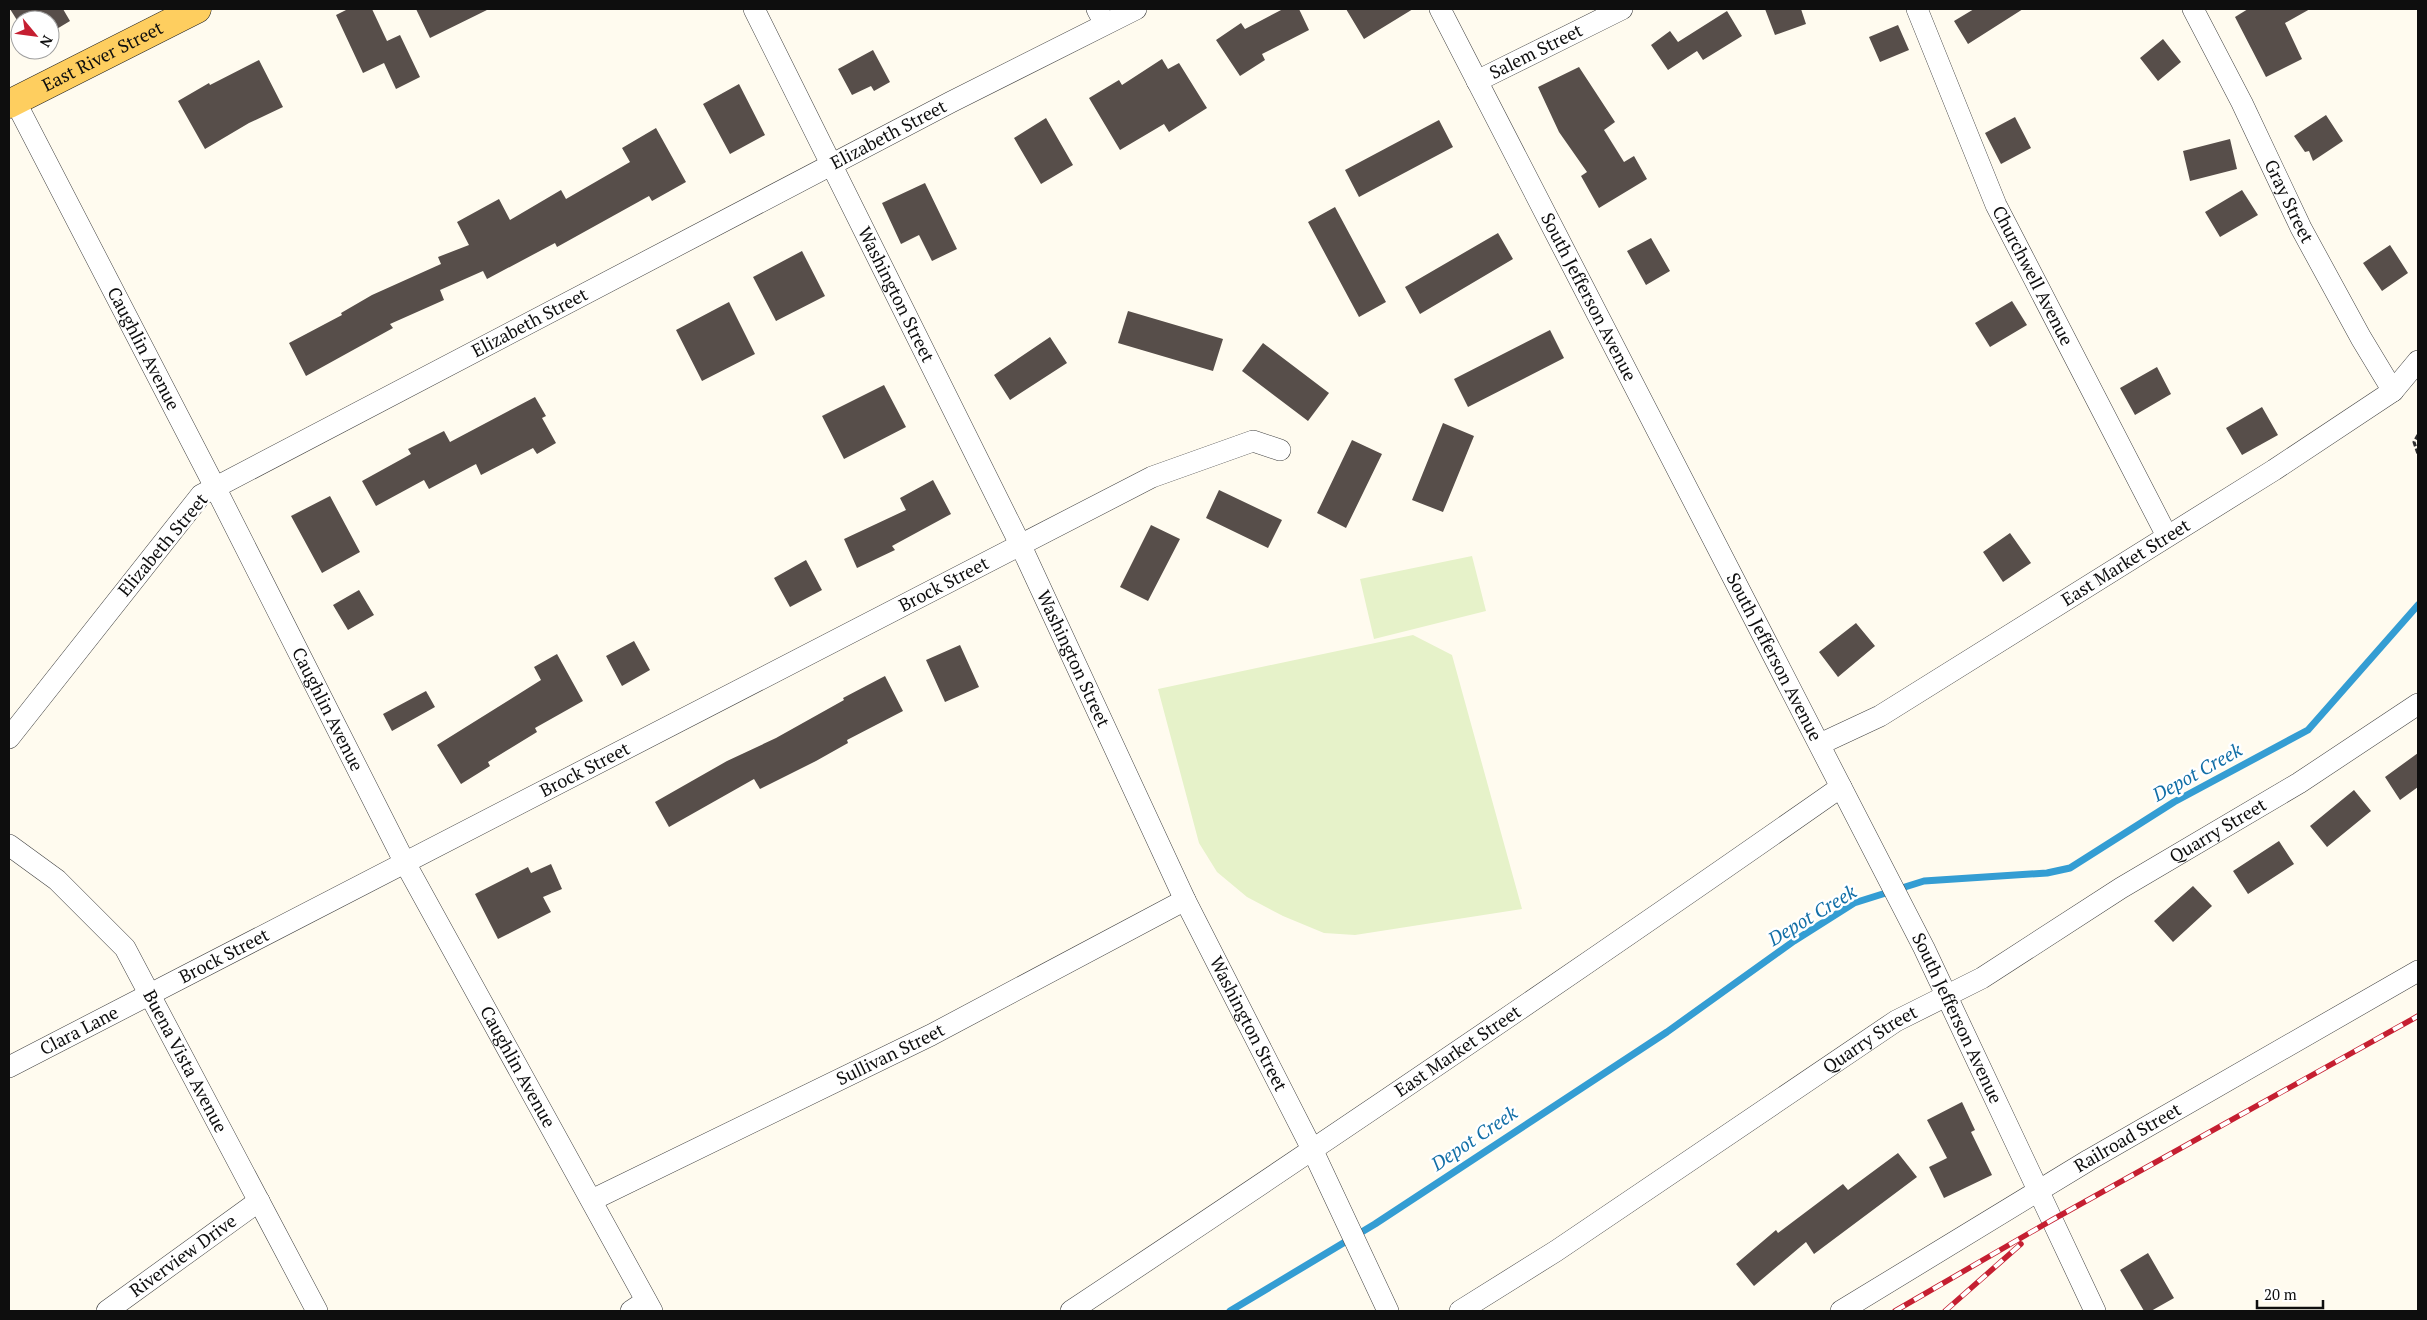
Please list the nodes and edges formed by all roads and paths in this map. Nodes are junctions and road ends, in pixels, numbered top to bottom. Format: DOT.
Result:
graph roads {
  1 [pos="197,9"];
  2 [pos="754,9"];
  3 [pos="1136,9"];
  4 [pos="1440,9"];
  5 [pos="1622,9"];
  6 [pos="1917,9"];
  7 [pos="2193,9"];
  8 [pos="1101,17"];
  9 [pos="1477,81"];
  10 [pos="12,103"];
  11 [pos="832,166"];
  12 [pos="2418,361"];
  13 [pos="2393,390"];
  14 [pos="2418,435"];
  15 [pos="1280,450"];
  16 [pos="2418,454"];
  17 [pos="215,487"];
  18 [pos="2167,536"];
  19 [pos="1020,544"];
  20 [pos="2418,704"];
  21 [pos="9,738"];
  22 [pos="1820,744"];
  23 [pos="1841,787"];
  24 [pos="9,846"];
  25 [pos="404,862"];
  26 [pos="1185,900"];
  27 [pos="2418,971"];
  28 [pos="150,996"];
  29 [pos="1947,996"];
  30 [pos="9,1067"];
  31 [pos="1312,1148"];
  32 [pos="2038,1191"];
  33 [pos="592,1200"];
  34 [pos="259,1201"];
  35 [pos="643,1308"];
  36 [pos="107,1311"];
  37 [pos="318,1311"];
  38 [pos="1071,1311"];
  39 [pos="1388,1311"];
  40 [pos="1460,1311"];
  41 [pos="1841,1311"];
  42 [pos="2095,1311"];
  1 -- 10 [label="main road, East River Street"];
  2 -- 11 [label="street, Washington Street"];
  3 -- 8 [label="street, Elizabeth Street"];
  4 -- 9 [label="street, South Jefferson Avenue"];
  5 -- 9 [label="street, Salem Street"];
  6 -- 18 [label="street, Churchwell Avenue"];
  7 -- 13 [label="street, Gray Street"];
  8 -- 11 [label="street, Elizabeth Street"];
  9 -- 22 [label="street, South Jefferson Avenue"];
  10 -- 17 [label="street, Caughlin Avenue"];
  11 -- 17 [label="street, Elizabeth Street"];
  11 -- 19 [label="street, Washington Street"];
  12 -- 13 [label="street, East Market Street"];
  13 -- 18 [label="street, East Market Street"];
  14 -- 16 [label="path"];
  15 -- 19 [label="street, Brock Street"];
  17 -- 21 [label="street, Elizabeth Street"];
  17 -- 25 [label="street, Caughlin Avenue"];
  18 -- 22 [label="street, East Market Street"];
  19 -- 25 [label="street, Brock Street"];
  19 -- 26 [label="street, Washington Street"];
  20 -- 29 [label="street, Quarry Street"];
  22 -- 23 [label="street, South Jefferson Avenue"];
  23 -- 29 [label="street, South Jefferson Avenue"];
  23 -- 31 [label="street, East Market Street"];
  24 -- 28 [label="street, Buena Vista Avenue"];
  25 -- 28 [label="street, Brock Street"];
  25 -- 33 [label="street, Caughlin Avenue"];
  26 -- 31 [label="street, Washington Street"];
  26 -- 33 [label="street, Sullivan Street"];
  27 -- 32 [label="street, Railroad Street"];
  28 -- 30 [label="street, Clara Lane"];
  28 -- 34 [label="street, Buena Vista Avenue"];
  29 -- 32 [label="street, South Jefferson Avenue"];
  29 -- 40 [label="street, Quarry Street"];
  31 -- 38 [label="street, East Market Street"];
  31 -- 39 [label="street, Washington Street"];
  32 -- 41 [label="street, Railroad Street"];
  32 -- 42 [label="street, South Jefferson Avenue"];
  33 -- 35 [label="street, Caughlin Avenue"];
  34 -- 36 [label="street, Riverview Drive"];
  34 -- 37 [label="street, Buena Vista Avenue"];
}
